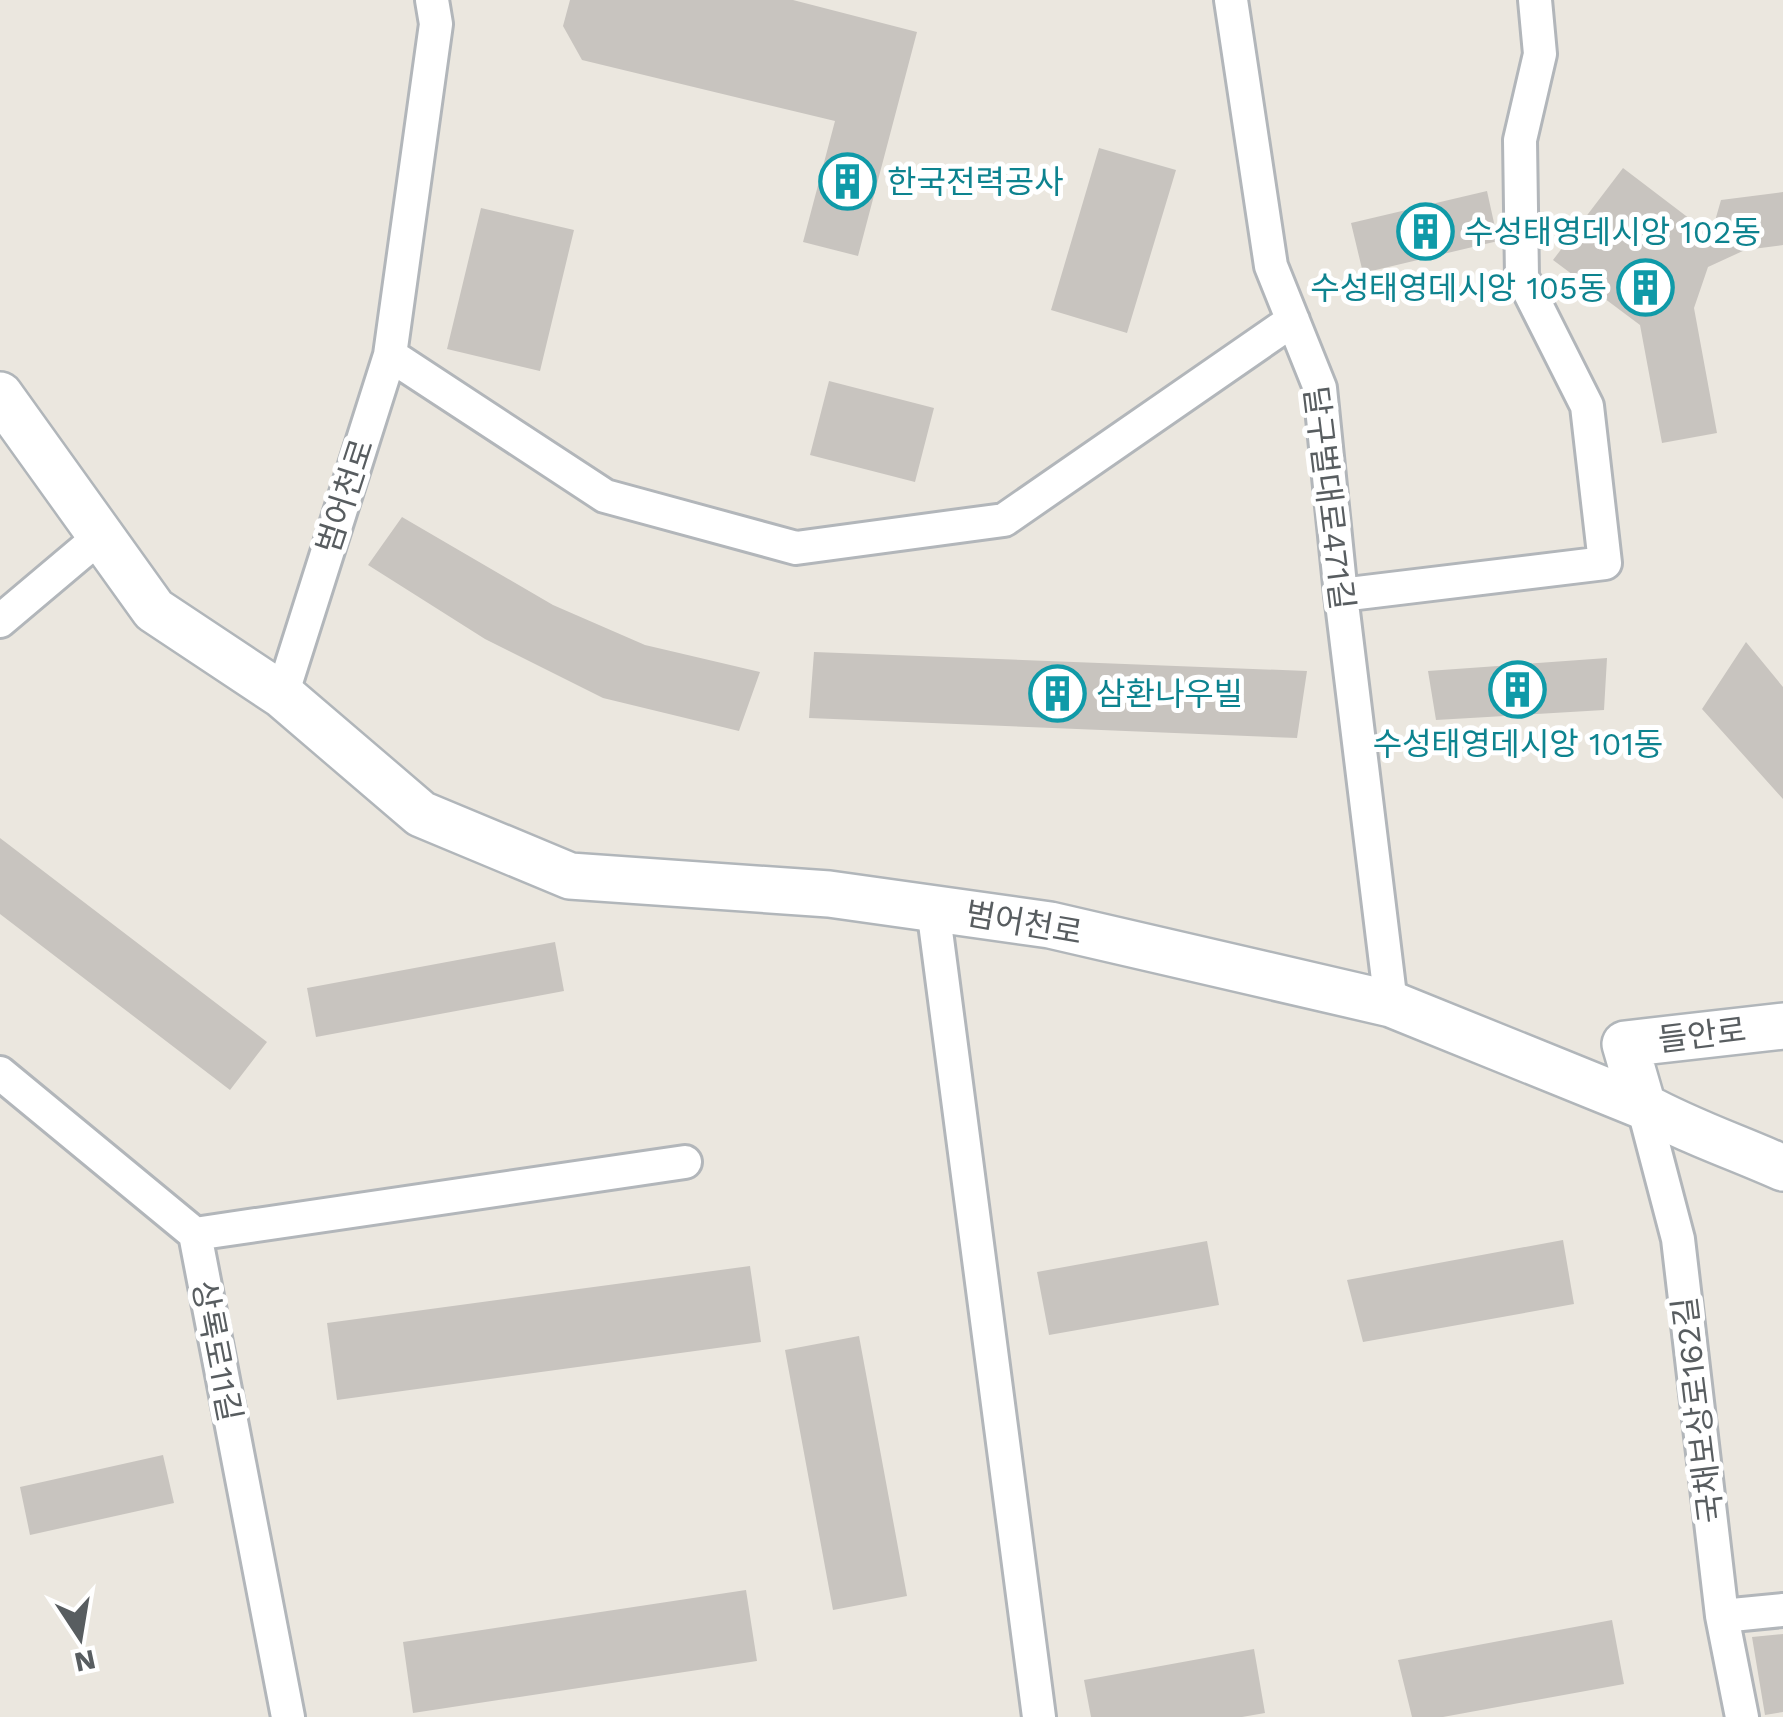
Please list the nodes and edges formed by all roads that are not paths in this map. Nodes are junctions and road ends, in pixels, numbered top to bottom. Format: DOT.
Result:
graph roads {
  1 [pos="432,0"];
  2 [pos="1231,0"];
  3 [pos="1534,0"];
  4 [pos="1293,320"];
  5 [pos="390,354"];
  6 [pos="0,395"];
  7 [pos="102,534"];
  8 [pos="1342,596"];
  9 [pos="0,621"];
  10 [pos="282,694"];
  11 [pos="933,908"];
  12 [pos="1392,1004"];
  13 [pos="1783,1026"];
  14 [pos="0,1073"];
  15 [pos="1642,1106"];
  16 [pos="685,1162"];
  17 [pos="1783,1168"];
  18 [pos="195,1234"];
  19 [pos="1783,1610"];
  20 [pos="1722,1616"];
  21 [pos="288,1717"];
  22 [pos="1038,1717"];
  23 [pos="1742,1717"];
  1 -- 5 [label="street, 범어천로"];
  2 -- 4 [label="street, 달구벌대로471길"];
  3 -- 8 [label="street"];
  4 -- 5 [label="street"];
  4 -- 8 [label="street, 달구벌대로471길"];
  5 -- 10 [label="street, 범어천로"];
  6 -- 7 [label="street, 범어천로"];
  7 -- 9 [label="street"];
  7 -- 10 [label="street, 범어천로"];
  8 -- 12 [label="street, 달구벌대로471길"];
  10 -- 11 [label="street, 범어천로"];
  11 -- 12 [label="street, 범어천로"];
  11 -- 22 [label="street"];
  12 -- 15 [label="street, 범어천로"];
  13 -- 15 [label="street, 들안로"];
  14 -- 18 [label="street, 상록로11길"];
  15 -- 17 [label="street, 범어천로"];
  15 -- 20 [label="street, 국채보상로162길"];
  16 -- 18 [label="street"];
  18 -- 21 [label="street, 상록로11길"];
  19 -- 20 [label="street"];
  20 -- 23 [label="street, 국채보상로162길"];
}
